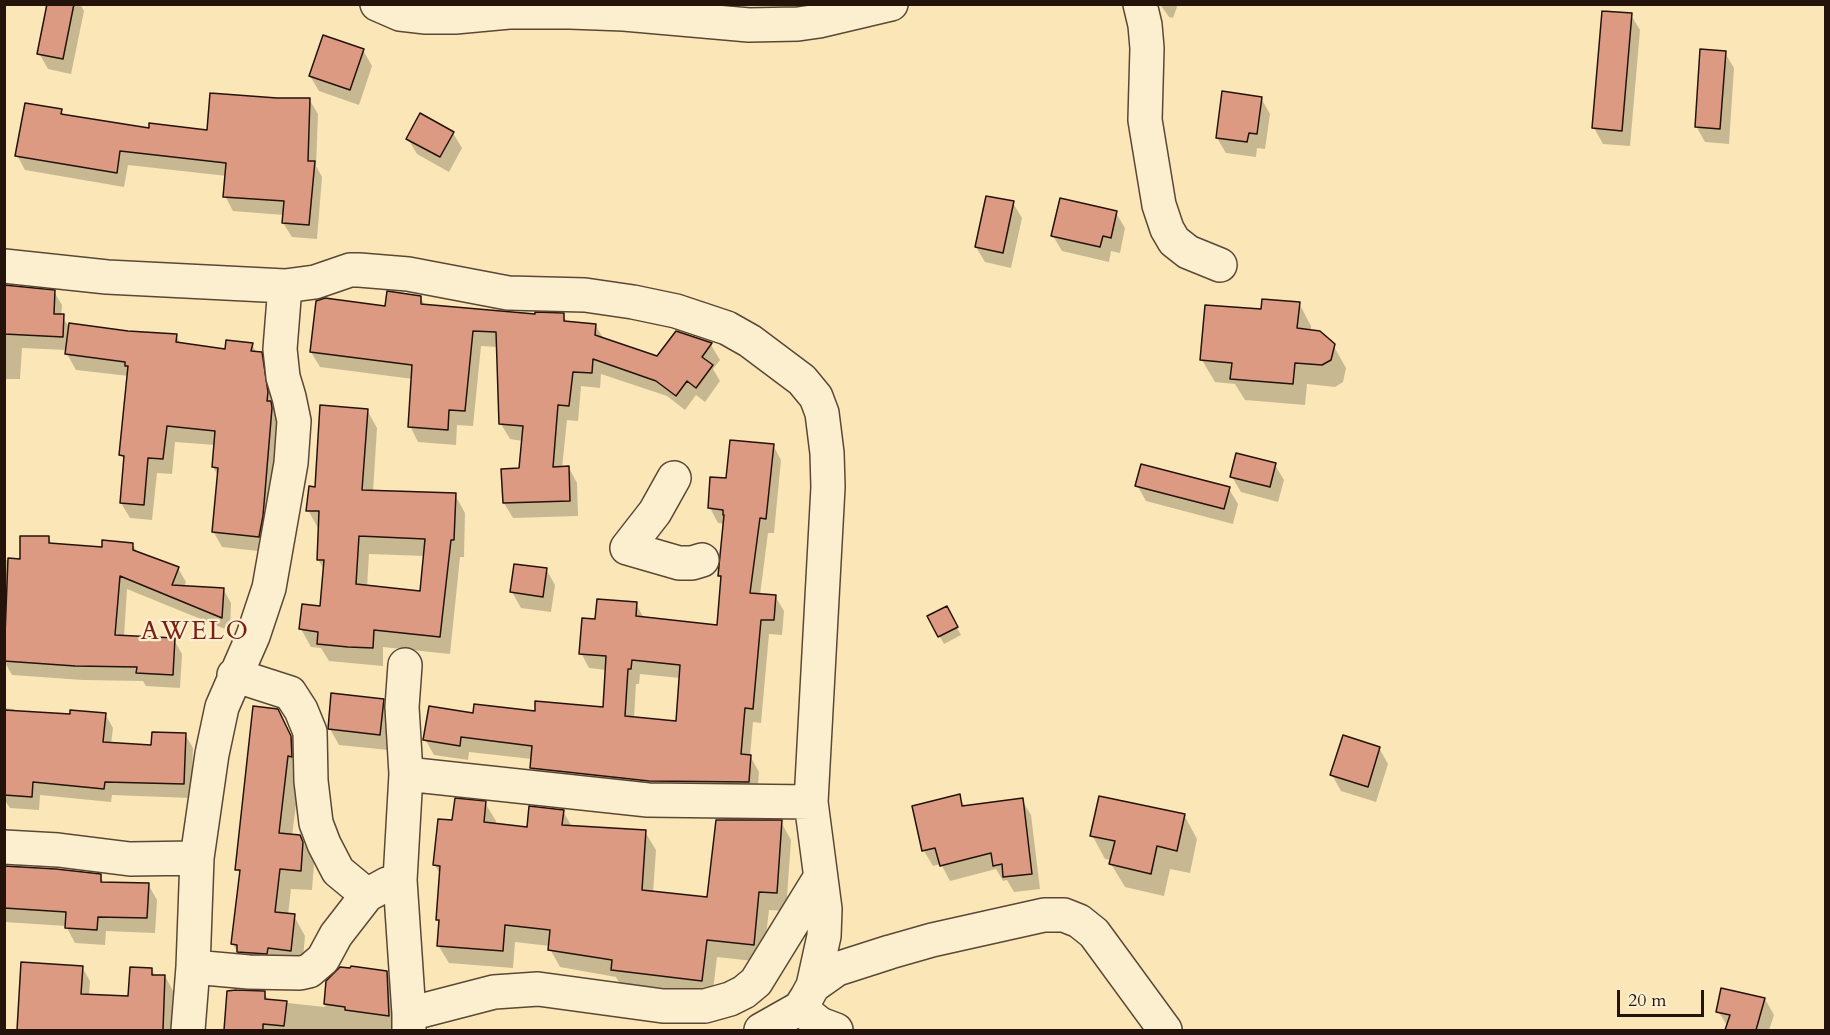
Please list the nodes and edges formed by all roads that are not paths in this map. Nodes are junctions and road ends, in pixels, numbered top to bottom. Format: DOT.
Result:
graph roads {
  1 [pos="377,4"];
  2 [pos="891,4"];
  3 [pos="1140,4"];
  4 [pos="1220,265"];
  5 [pos="4,266"];
  6 [pos="285,286"];
  7 [pos="674,478"];
  8 [pos="702,560"];
  9 [pos="405,665"];
  10 [pos="234,675"];
  11 [pos="406,774"];
  12 [pos="811,802"];
  13 [pos="4,847"];
  14 [pos="196,858"];
  15 [pos="820,878"];
  16 [pos="400,880"];
  17 [pos="367,895"];
  18 [pos="193,967"];
  19 [pos="806,997"];
  20 [pos="409,1022"];
  21 [pos="188,1030"];
  22 [pos="761,1030"];
  23 [pos="836,1030"];
  24 [pos="1165,1030"];
  1 -- 2 [label="street"];
  3 -- 4 [label="street"];
  5 -- 6 [label="street"];
  6 -- 10 [label="street"];
  6 -- 12 [label="street"];
  7 -- 8 [label="street"];
  9 -- 11 [label="street"];
  10 -- 14 [label="street"];
  10 -- 17 [label="street"];
  11 -- 12 [label="street"];
  11 -- 16 [label="street"];
  12 -- 15 [label="street"];
  13 -- 14 [label="street"];
  14 -- 18 [label="street"];
  15 -- 19 [label="street"];
  15 -- 20 [label="street"];
  16 -- 17 [label="street"];
  16 -- 20 [label="street"];
  17 -- 18 [label="street"];
  18 -- 21 [label="street"];
  19 -- 22 [label="street"];
  19 -- 23 [label="street"];
  19 -- 24 [label="street"];
}
